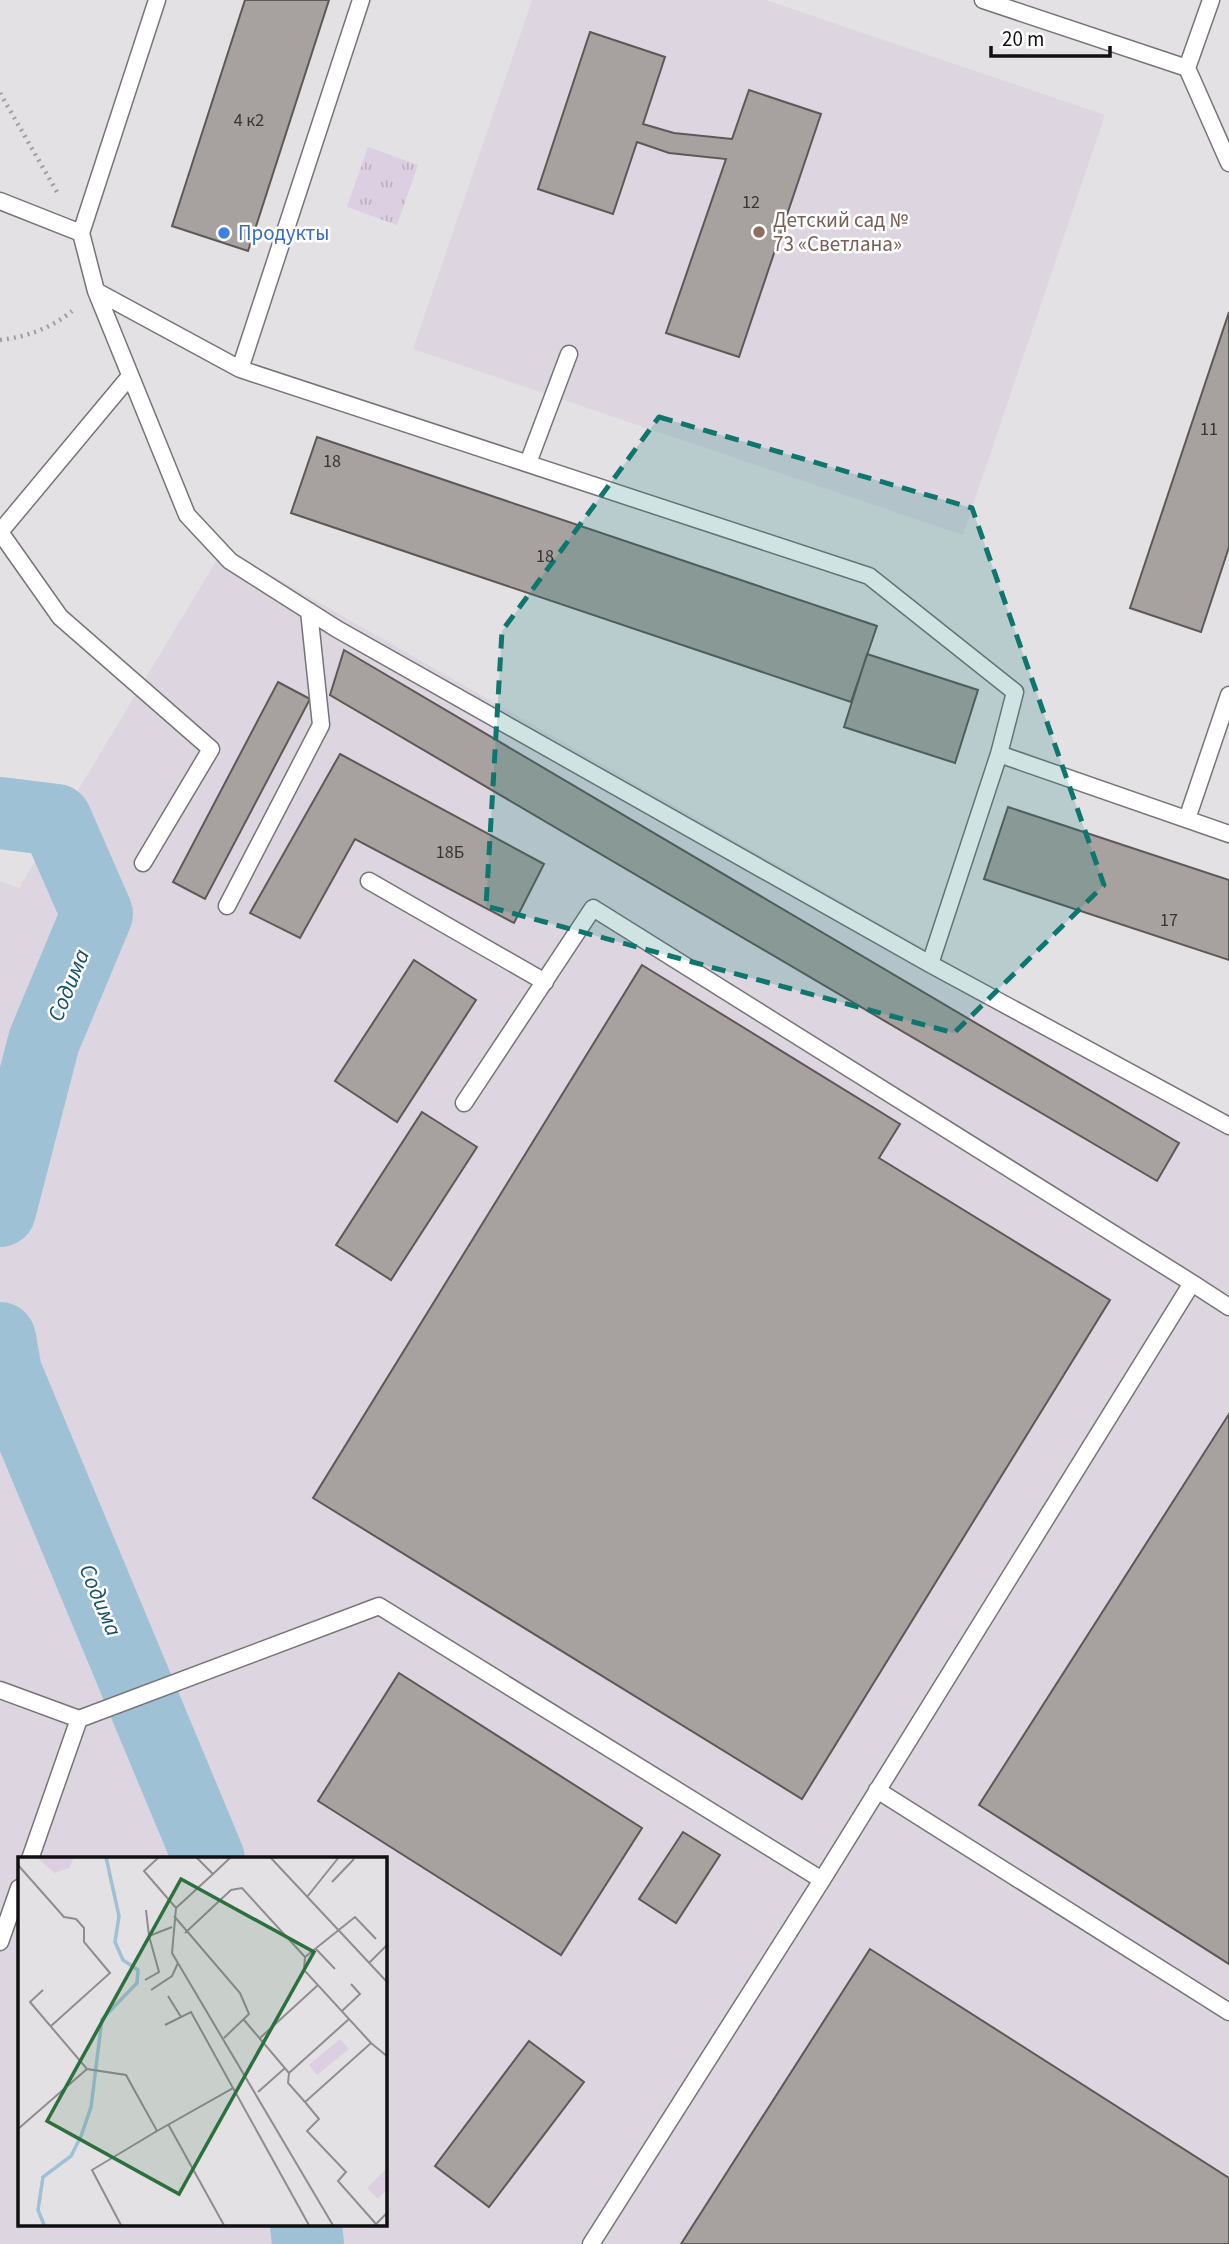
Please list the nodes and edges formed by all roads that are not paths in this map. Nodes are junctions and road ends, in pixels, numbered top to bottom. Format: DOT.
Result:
graph roads {
  1 [pos="156,0"];
  2 [pos="361,0"];
  3 [pos="984,0"];
  4 [pos="1211,0"];
  5 [pos="1187,68"];
  6 [pos="1229,163"];
  7 [pos="0,201"];
  8 [pos="81,233"];
  9 [pos="96,291"];
  10 [pos="569,354"];
  11 [pos="240,369"];
  12 [pos="130,376"];
  13 [pos="527,463"];
  14 [pos="0,532"];
  15 [pos="309,611"];
  16 [pos="1229,695"];
  17 [pos="999,754"];
  18 [pos="1187,820"];
  19 [pos="1229,834"];
  20 [pos="143,863"];
  21 [pos="369,881"];
  22 [pos="227,906"];
  23 [pos="930,964"];
  24 [pos="545,982"];
  25 [pos="464,1103"];
  26 [pos="1229,1126"];
  27 [pos="1192,1283"];
  28 [pos="1229,1307"];
  29 [pos="0,1689"];
  30 [pos="81,1719"];
  31 [pos="877,1790"];
  32 [pos="31,1857"];
  33 [pos="822,1880"];
  34 [pos="18,1891"];
  35 [pos="0,1942"];
  36 [pos="1229,2012"];
  37 [pos="590,2244"];
  1 -- 8 [label="lane"];
  2 -- 11 [label="lane"];
  3 -- 5 [label="lane"];
  4 -- 5 [label="lane"];
  5 -- 6 [label="lane"];
  7 -- 8 [label="lane"];
  8 -- 9 [label="lane"];
  9 -- 11 [label="lane"];
  9 -- 12 [label="lane"];
  10 -- 13 [label="lane"];
  11 -- 13 [label="lane"];
  12 -- 14 [label="lane"];
  12 -- 15 [label="lane"];
  13 -- 17 [label="lane"];
  14 -- 20 [label="lane"];
  15 -- 22 [label="lane"];
  15 -- 23 [label="lane"];
  16 -- 18 [label="lane"];
  17 -- 18 [label="lane"];
  17 -- 23 [label="lane"];
  18 -- 19 [label="lane"];
  21 -- 24 [label="lane"];
  23 -- 26 [label="lane"];
  24 -- 25 [label="lane"];
  24 -- 27 [label="lane"];
  27 -- 28 [label="lane"];
  27 -- 31 [label="lane"];
  29 -- 30 [label="lane"];
  30 -- 32 [label="lane"];
  30 -- 33 [label="lane"];
  31 -- 33 [label="lane"];
  31 -- 36 [label="lane"];
  33 -- 37 [label="lane"];
  34 -- 35 [label="lane"];
}
